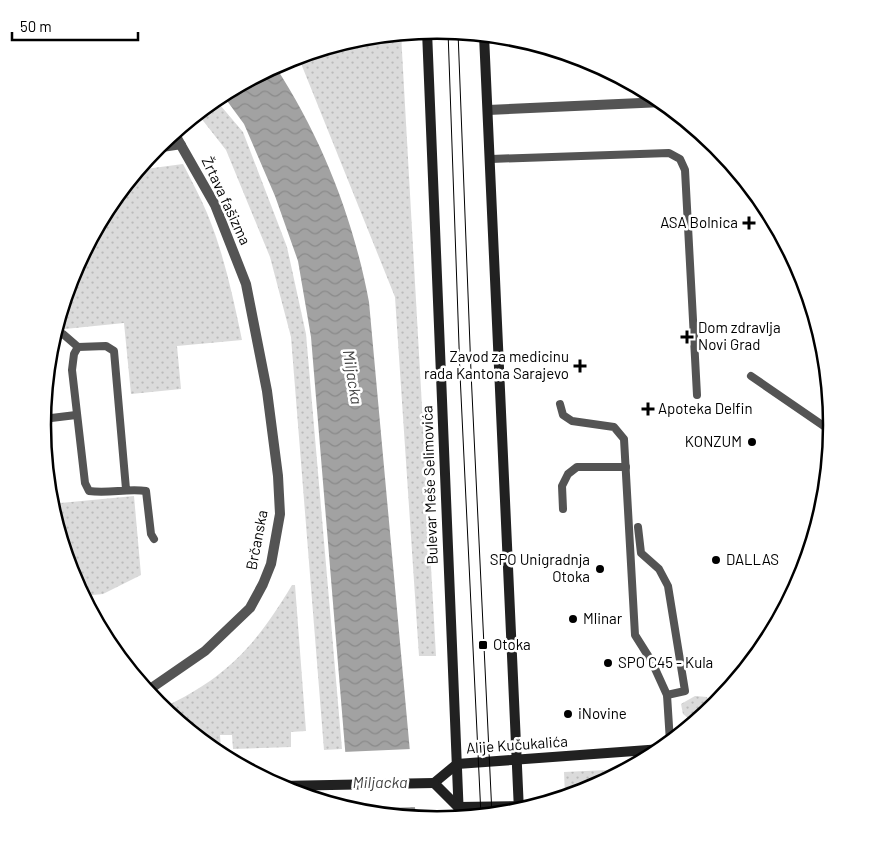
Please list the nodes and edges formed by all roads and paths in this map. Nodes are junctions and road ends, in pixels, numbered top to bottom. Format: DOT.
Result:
graph roads {
  1 [pos="427,39"];
  2 [pos="484,42"];
  3 [pos="650,103"];
  4 [pos="488,110"];
  5 [pos="178,139"];
  6 [pos="182,145"];
  7 [pos="169,147"];
  8 [pos="490,159"];
  9 [pos="246,284"];
  10 [pos="62,334"];
  11 [pos="78,347"];
  12 [pos="751,376"];
  13 [pos="696,395"];
  14 [pos="560,404"];
  15 [pos="76,416"];
  16 [pos="51,419"];
  17 [pos="823,425"];
  18 [pos="626,467"];
  19 [pos="126,489"];
  20 [pos="562,509"];
  21 [pos="638,527"];
  22 [pos="154,539"];
  23 [pos="153,687"];
  24 [pos="666,696"];
  25 [pos="669,733"];
  26 [pos="645,750"];
  27 [pos="516,760"];
  28 [pos="457,764"];
  29 [pos="434,783"];
  30 [pos="297,785"];
  31 [pos="519,802"];
  32 [pos="457,810"];
  33 [pos="459,810"];
  1 -- 28 [label="main road, Bulevar Meše Selimovića"];
  2 -- 4 [label="main road"];
  3 -- 4 [label="street"];
  4 -- 8 [label="main road"];
  5 -- 6 [label="street, Žrtava fašizma"];
  6 -- 7 [label="lane"];
  6 -- 9 [label="street, Žrtava fašizma"];
  8 -- 13 [label="lane"];
  8 -- 27 [label="main road"];
  9 -- 23 [label="street, Brčanska"];
  10 -- 11 [label="lane"];
  11 -- 15 [label="lane"];
  11 -- 19 [label="lane"];
  12 -- 17 [label="lane"];
  14 -- 18 [label="lane"];
  15 -- 16 [label="lane"];
  15 -- 19 [label="lane"];
  18 -- 20 [label="lane"];
  18 -- 24 [label="lane"];
  19 -- 22 [label="lane"];
  21 -- 24 [label="lane"];
  24 -- 25 [label="lane"];
  26 -- 27 [label="main road, Alije Kučukalića"];
  27 -- 28 [label="main road, Alije Kučukalića"];
  27 -- 31 [label="main road"];
  28 -- 29 [label="main road, Alije Kučukalića"];
  28 -- 33 [label="main road, Bulevar Meše Selimovića"];
  29 -- 30 [label="main road"];
  29 -- 32 [label="main road"];
}
